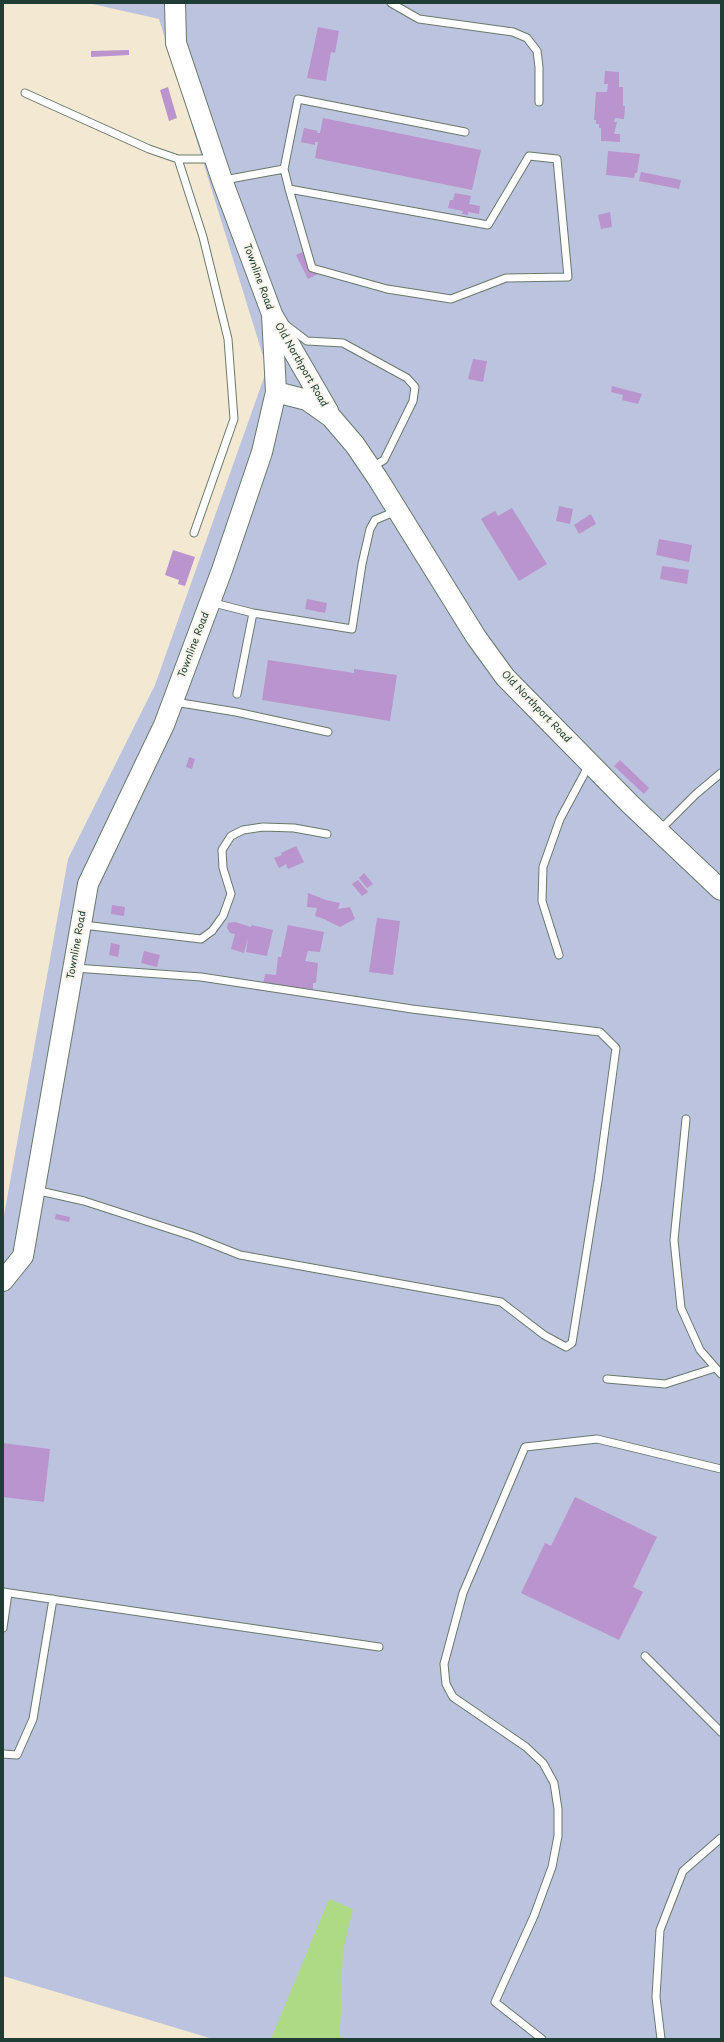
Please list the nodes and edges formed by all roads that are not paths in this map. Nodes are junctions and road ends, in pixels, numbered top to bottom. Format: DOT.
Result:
graph roads {
  1 [pos="175,3"];
  2 [pos="392,3"];
  3 [pos="25,92"];
  4 [pos="539,102"];
  5 [pos="465,132"];
  6 [pos="178,159"];
  7 [pos="214,159"];
  8 [pos="284,169"];
  9 [pos="222,180"];
  10 [pos="289,189"];
  11 [pos="272,314"];
  12 [pos="276,392"];
  13 [pos="331,416"];
  14 [pos="370,468"];
  15 [pos="398,511"];
  16 [pos="194,533"];
  17 [pos="210,602"];
  18 [pos="253,613"];
  19 [pos="237,694"];
  20 [pos="173,702"];
  21 [pos="328,732"];
  22 [pos="590,764"];
  23 [pos="721,773"];
  24 [pos="660,831"];
  25 [pos="327,834"];
  26 [pos="721,890"];
  27 [pos="80,925"];
  28 [pos="559,954"];
  29 [pos="73,968"];
  30 [pos="686,1120"];
  31 [pos="34,1190"];
  32 [pos="3,1281"];
  33 [pos="715,1368"];
  34 [pos="721,1374"];
  35 [pos="607,1379"];
  36 [pos="721,1469"];
  37 [pos="5,1593"];
  38 [pos="54,1599"];
  39 [pos="3,1628"];
  40 [pos="379,1647"];
  41 [pos="645,1656"];
  42 [pos="721,1732"];
  43 [pos="3,1754"];
  44 [pos="721,1838"];
  45 [pos="542,2039"];
  46 [pos="661,2039"];
  1 -- 7 [label="main road, Townline Road"];
  2 -- 4 [label="lane"];
  3 -- 6 [label="lane"];
  5 -- 8 [label="lane"];
  6 -- 7 [label="lane"];
  6 -- 16 [label="lane"];
  7 -- 9 [label="main road, Townline Road"];
  8 -- 9 [label="lane"];
  8 -- 10 [label="lane"];
  9 -- 11 [label="main road, Townline Road"];
  10 -- 10 [label="lane"];
  11 -- 12 [label="main road, Townline Road"];
  11 -- 13 [label="main road, Old Northport Road"];
  11 -- 14 [label="lane"];
  12 -- 13 [label="main road, Old Northport Road"];
  12 -- 17 [label="main road, Townline Road"];
  13 -- 14 [label="main road, Old Northport Road"];
  14 -- 15 [label="main road, Old Northport Road"];
  15 -- 18 [label="lane"];
  15 -- 22 [label="main road, Old Northport Road"];
  17 -- 18 [label="lane"];
  17 -- 20 [label="main road, Townline Road"];
  18 -- 19 [label="lane"];
  20 -- 21 [label="lane"];
  20 -- 27 [label="main road, Townline Road"];
  22 -- 24 [label="main road, Old Northport Road"];
  22 -- 28 [label="lane"];
  23 -- 24 [label="lane"];
  24 -- 26 [label="main road, Old Northport Road"];
  25 -- 27 [label="lane"];
  27 -- 29 [label="main road, Townline Road"];
  29 -- 31 [label="main road, Townline Road"];
  29 -- 31 [label="lane"];
  30 -- 33 [label="lane"];
  31 -- 32 [label="main road, Townline Road"];
  33 -- 34 [label="lane"];
  33 -- 35 [label="lane"];
  36 -- 45 [label="lane"];
  37 -- 38 [label="lane"];
  37 -- 39 [label="lane"];
  38 -- 40 [label="lane"];
  38 -- 43 [label="lane"];
  41 -- 42 [label="lane"];
  44 -- 46 [label="lane"];
}
